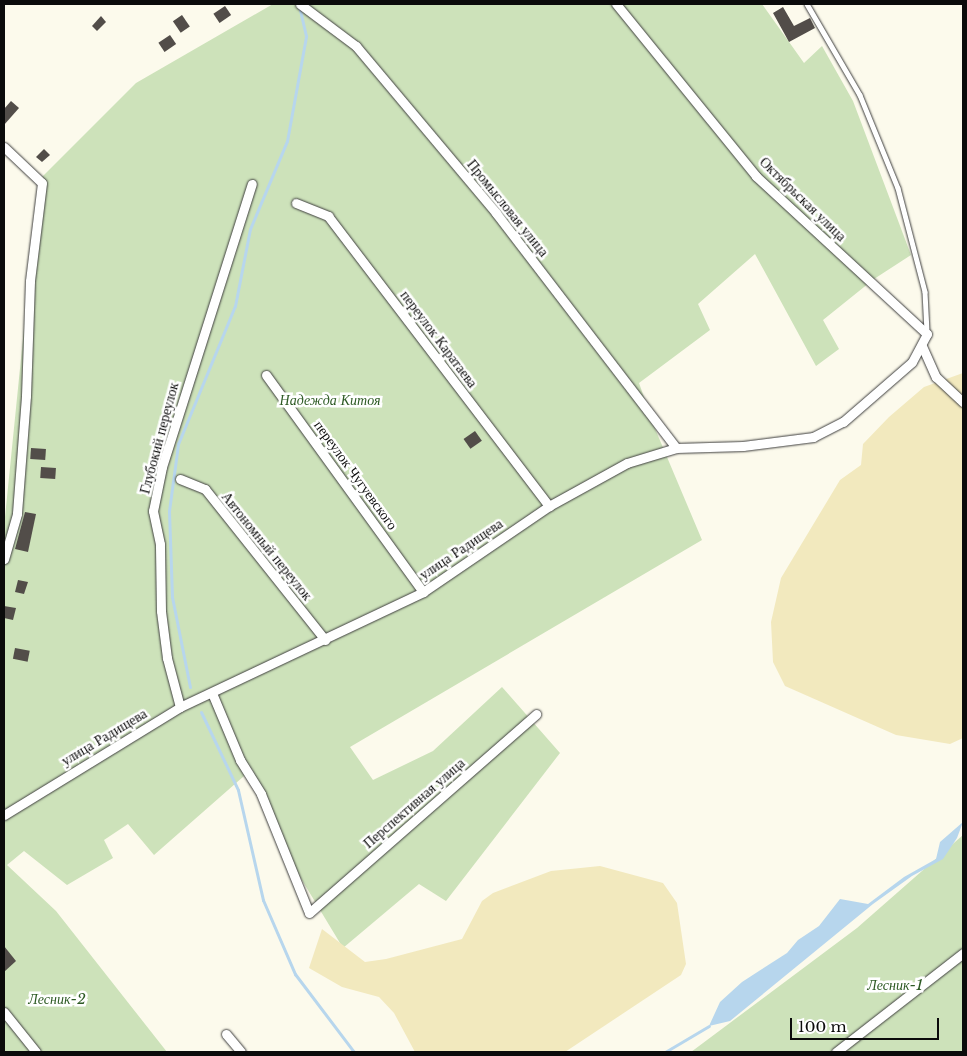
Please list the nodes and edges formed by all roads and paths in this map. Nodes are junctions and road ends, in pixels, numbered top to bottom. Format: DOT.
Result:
graph roads {
  1 [pos="300,4"];
  2 [pos="616,4"];
  3 [pos="807,4"];
  4 [pos="4,147"];
  5 [pos="252,184"];
  6 [pos="296,203"];
  7 [pos="926,334"];
  8 [pos="922,346"];
  9 [pos="266,375"];
  10 [pos="963,402"];
  11 [pos="676,448"];
  12 [pos="180,479"];
  13 [pos="549,506"];
  14 [pos="4,559"];
  15 [pos="423,592"];
  16 [pos="325,640"];
  17 [pos="212,693"];
  18 [pos="180,707"];
  19 [pos="536,714"];
  20 [pos="4,815"];
  21 [pos="963,953"];
  22 [pos="4,1012"];
  23 [pos="226,1034"];
  24 [pos="36,1052"];
  25 [pos="241,1052"];
  26 [pos="836,1052"];
  1 -- 11 [label="street, Промысловая улица"];
  2 -- 7 [label="street, Октябрьская улица"];
  3 -- 7 [label="lane"];
  4 -- 14 [label="street"];
  5 -- 18 [label="street, Глубокий переулок"];
  6 -- 13 [label="street, переулок Каратаева"];
  7 -- 8 [label="street, улица Радищева"];
  8 -- 10 [label="street"];
  8 -- 11 [label="street, улица Радищева"];
  9 -- 15 [label="street, переулок Чугуевского"];
  11 -- 13 [label="street, улица Радищева"];
  12 -- 16 [label="street, Автономный переулок"];
  13 -- 15 [label="street, улица Радищева"];
  15 -- 16 [label="street, улица Радищева"];
  16 -- 17 [label="street, улица Радищева"];
  17 -- 18 [label="street, улица Радищева"];
  17 -- 19 [label="street, Перспективная улица"];
  18 -- 20 [label="street, улица Радищева"];
  21 -- 26 [label="street"];
  22 -- 24 [label="street"];
  23 -- 25 [label="street"];
}
